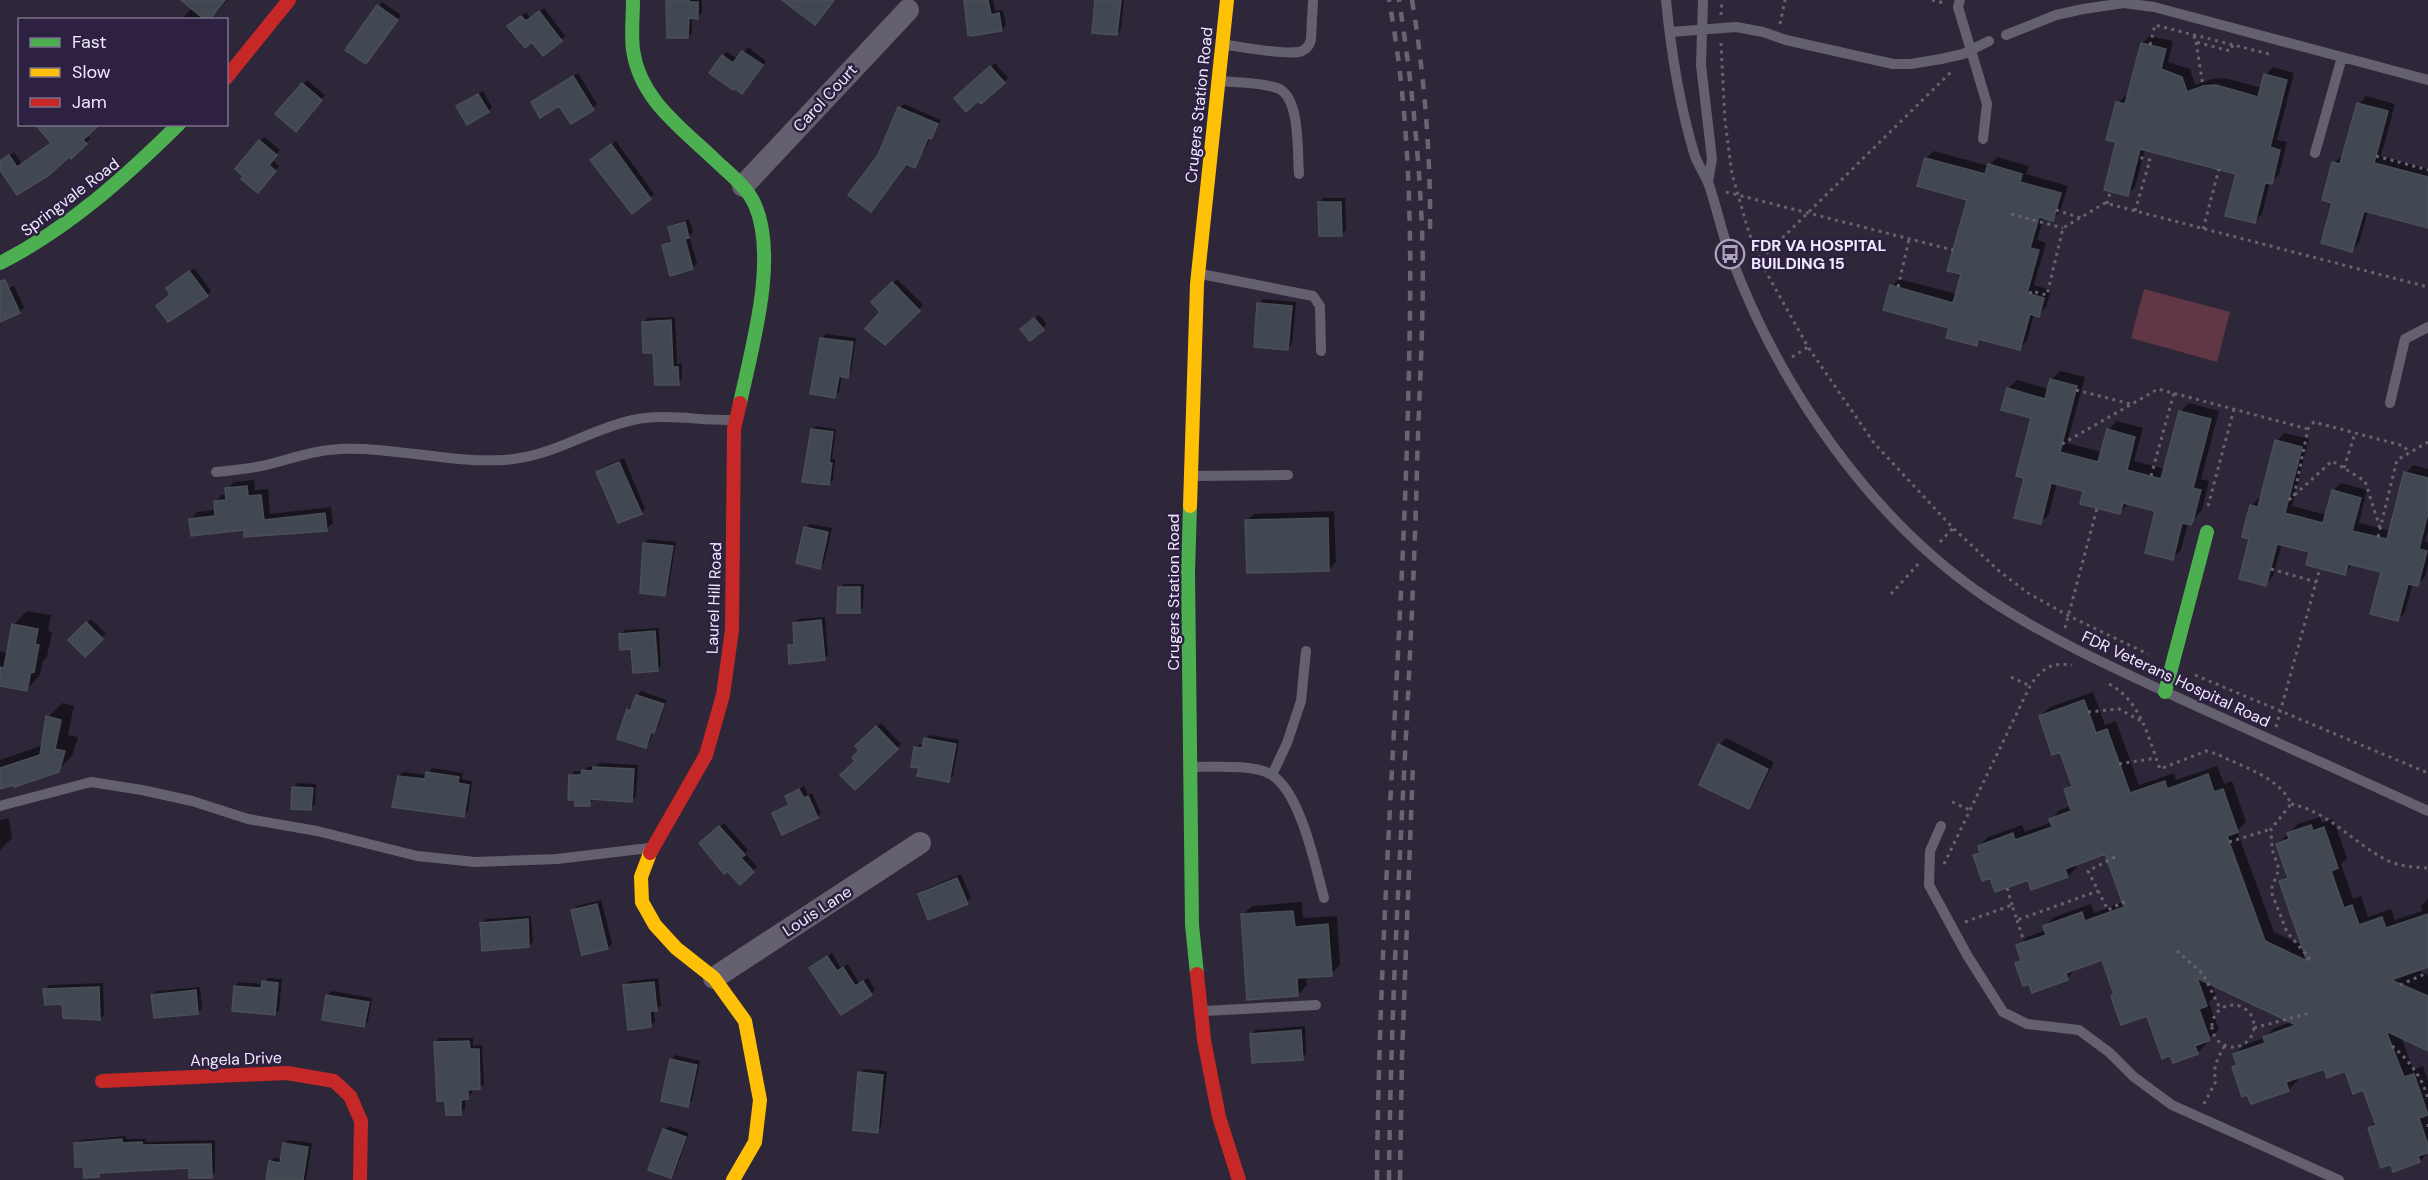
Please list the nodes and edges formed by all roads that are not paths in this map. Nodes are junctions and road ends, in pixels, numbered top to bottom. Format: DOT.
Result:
graph roads {
  1 [pos="289,0"];
  2 [pos="633,0"];
  3 [pos="1227,0"];
  4 [pos="1312,0"];
  5 [pos="1666,0"];
  6 [pos="1703,0"];
  7 [pos="1954,2"];
  8 [pos="2155,4"];
  9 [pos="908,10"];
  10 [pos="1701,30"];
  11 [pos="1670,32"];
  12 [pos="2006,35"];
  13 [pos="1989,41"];
  14 [pos="1222,44"];
  15 [pos="1972,50"];
  16 [pos="2342,57"];
  17 [pos="228,76"];
  18 [pos="2428,80"];
  19 [pos="1218,81"];
  20 [pos="177,126"];
  21 [pos="1983,139"];
  22 [pos="2315,153"];
  23 [pos="1299,174"];
  24 [pos="1708,183"];
  25 [pos="743,186"];
  26 [pos="0,263"];
  27 [pos="1198,273"];
  28 [pos="2428,327"];
  29 [pos="1321,351"];
  30 [pos="2390,402"];
  31 [pos="736,420"];
  32 [pos="216,472"];
  33 [pos="1288,475"];
  34 [pos="1189,476"];
  35 [pos="2207,532"];
  36 [pos="1306,651"];
  37 [pos="2165,692"];
  38 [pos="1191,767"];
  39 [pos="1272,776"];
  40 [pos="0,806"];
  41 [pos="2428,811"];
  42 [pos="1941,826"];
  43 [pos="920,843"];
  44 [pos="652,848"];
  45 [pos="1324,898"];
  46 [pos="714,978"];
  47 [pos="1316,1005"];
  48 [pos="1202,1011"];
  49 [pos="102,1081"];
  50 [pos="360,1180"];
  51 [pos="732,1180"];
  52 [pos="1239,1180"];
  53 [pos="2339,1180"];
  1 -- 17 [label="street"];
  2 -- 25 [label="street, Laurel Hill Road"];
  3 -- 14 [label="street, Crugers Station Road"];
  4 -- 14 [label="lane"];
  5 -- 11 [label="lane, FDR Veterans Hospital Road"];
  6 -- 10 [label="lane, FDR Veterans Hospital Road"];
  7 -- 15 [label="lane"];
  8 -- 12 [label="lane"];
  8 -- 16 [label="lane"];
  9 -- 25 [label="street, Carol Court"];
  10 -- 11 [label="lane"];
  10 -- 15 [label="lane"];
  10 -- 24 [label="lane, FDR Veterans Hospital Road"];
  11 -- 24 [label="lane, FDR Veterans Hospital Road"];
  13 -- 15 [label="lane"];
  14 -- 19 [label="street, Crugers Station Road"];
  15 -- 21 [label="lane"];
  16 -- 18 [label="lane"];
  16 -- 22 [label="lane"];
  19 -- 23 [label="lane"];
  19 -- 27 [label="street, Crugers Station Road"];
  20 -- 26 [label="street, Springvale Road"];
  24 -- 37 [label="lane, FDR Veterans Hospital Road"];
  25 -- 31 [label="street, Laurel Hill Road"];
  27 -- 29 [label="lane"];
  27 -- 34 [label="street, Crugers Station Road"];
  28 -- 30 [label="lane"];
  31 -- 32 [label="lane"];
  31 -- 44 [label="street, Laurel Hill Road"];
  33 -- 34 [label="lane"];
  34 -- 38 [label="street, Crugers Station Road"];
  35 -- 37 [label="street"];
  36 -- 39 [label="lane"];
  37 -- 41 [label="lane, FDR Veterans Hospital Road"];
  38 -- 39 [label="lane"];
  38 -- 48 [label="street, Crugers Station Road"];
  39 -- 45 [label="lane"];
  40 -- 44 [label="lane"];
  42 -- 53 [label="lane"];
  43 -- 46 [label="street, Louis Lane"];
  44 -- 46 [label="street, Laurel Hill Road"];
  46 -- 51 [label="street, Laurel Hill Road"];
  47 -- 48 [label="lane"];
  48 -- 52 [label="street, Crugers Station Road"];
  49 -- 50 [label="street, Angela Drive"];
}
